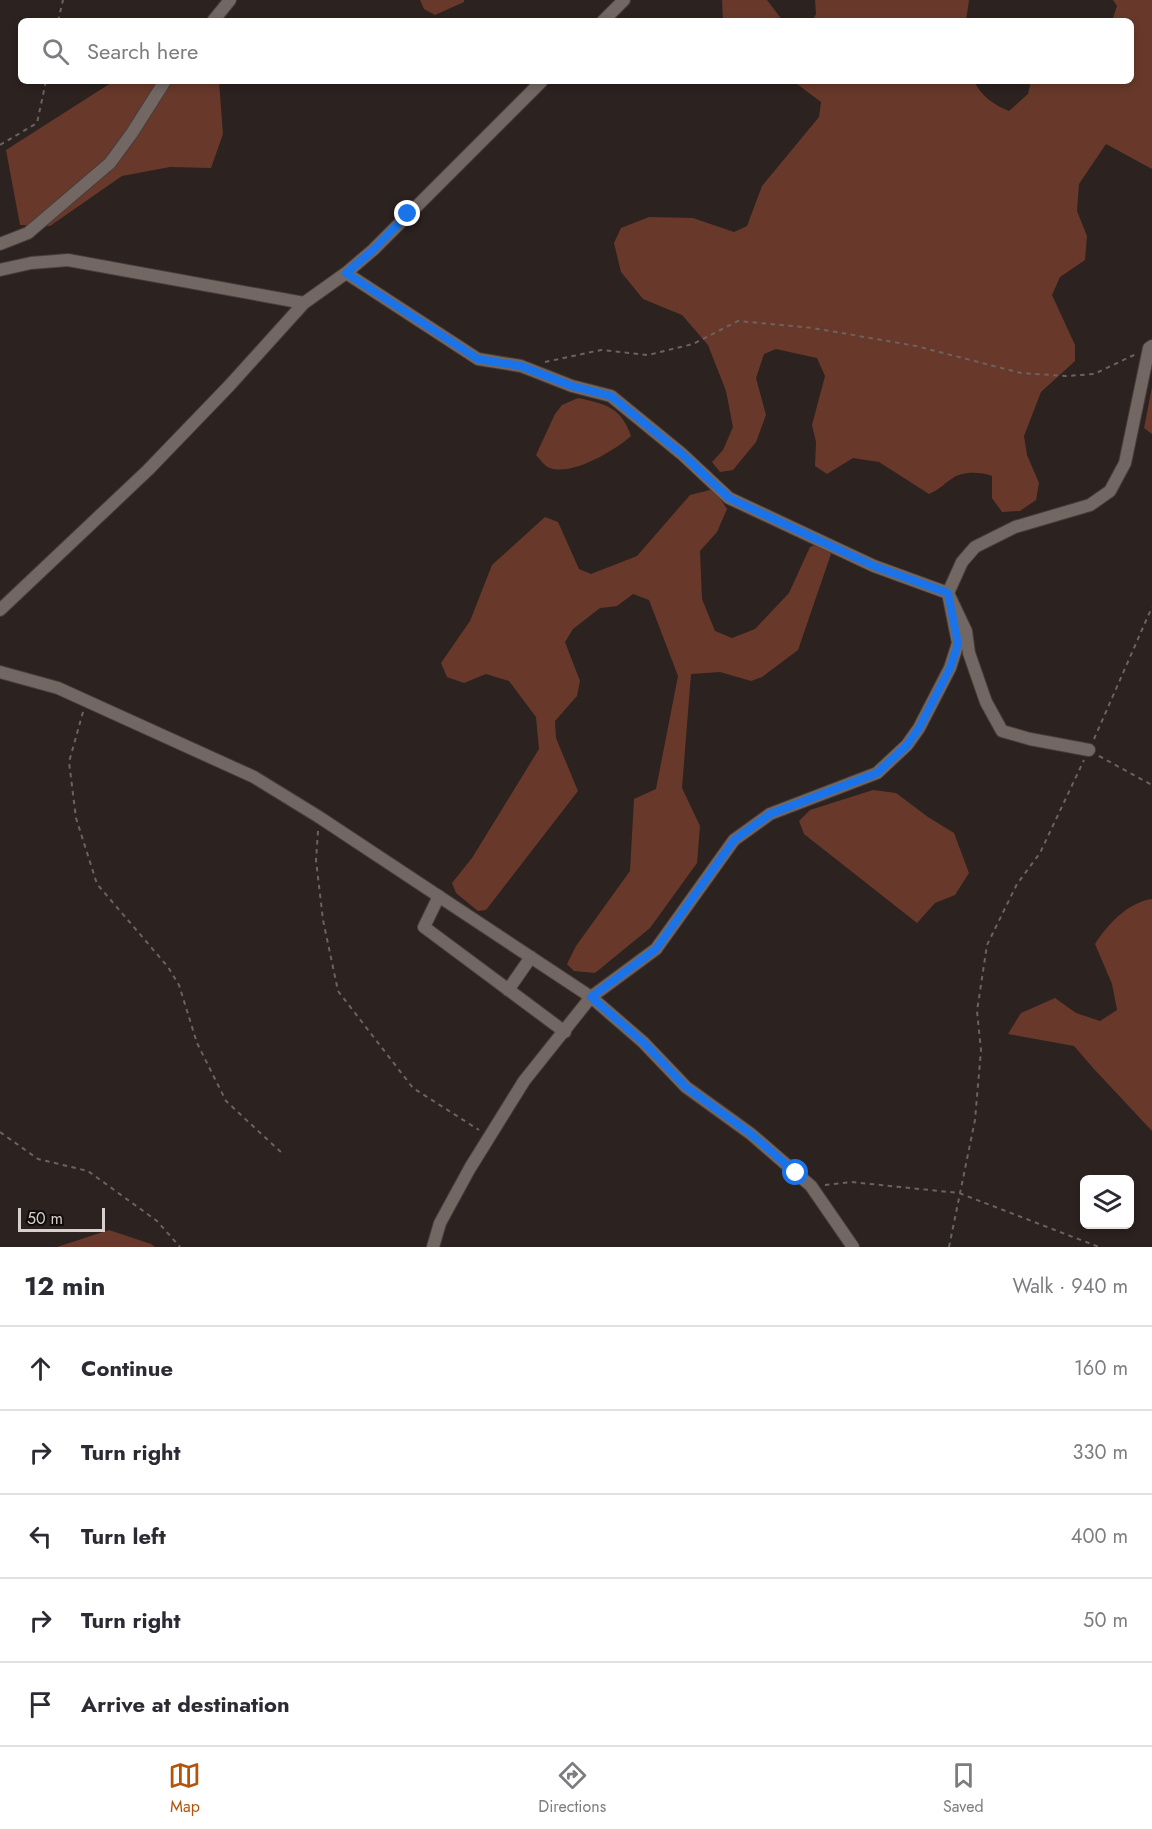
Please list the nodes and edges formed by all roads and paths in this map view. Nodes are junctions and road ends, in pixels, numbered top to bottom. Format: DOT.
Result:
graph roads {
  1 [pos="63,0"];
  2 [pos="230,0"];
  3 [pos="624,0"];
  4 [pos="59,18"];
  5 [pos="215,18"];
  6 [pos="606,18"];
  7 [pos="45,84"];
  8 [pos="163,84"];
  9 [pos="539,84"];
  10 [pos="0,145"];
  11 [pos="0,244"];
  12 [pos="0,270"];
  13 [pos="346,273"];
  14 [pos="304,303"];
  15 [pos="1150,347"];
  16 [pos="544,362"];
  17 [pos="948,593"];
  18 [pos="1152,607"];
  19 [pos="0,610"];
  20 [pos="0,672"];
  21 [pos="86,700"];
  22 [pos="1089,750"];
  23 [pos="1152,785"];
  24 [pos="319,817"];
  25 [pos="439,896"];
  26 [pos="531,957"];
  27 [pos="508,990"];
  28 [pos="591,997"];
  29 [pos="565,1032"];
  30 [pos="0,1132"];
  31 [pos="489,1137"];
  32 [pos="284,1155"];
  33 [pos="811,1186"];
  34 [pos="959,1193"];
  35 [pos="180,1247"];
  36 [pos="434,1247"];
  37 [pos="853,1247"];
  38 [pos="949,1247"];
  39 [pos="1099,1247"];
  1 -- 4 [label="path"];
  2 -- 5 [label="street"];
  3 -- 6 [label="street"];
  7 -- 10 [label="path"];
  8 -- 11 [label="street"];
  9 -- 13 [label="street"];
  12 -- 14 [label="street"];
  13 -- 14 [label="street"];
  13 -- 17 [label="street"];
  14 -- 19 [label="street"];
  15 -- 16 [label="path"];
  15 -- 17 [label="street"];
  17 -- 22 [label="street"];
  17 -- 28 [label="street"];
  18 -- 22 [label="path"];
  20 -- 21 [label="street"];
  21 -- 24 [label="street"];
  21 -- 32 [label="path"];
  22 -- 23 [label="path"];
  22 -- 34 [label="path"];
  24 -- 25 [label="street"];
  24 -- 31 [label="path"];
  25 -- 26 [label="street"];
  25 -- 27 [label="street"];
  26 -- 27 [label="street"];
  26 -- 28 [label="street"];
  27 -- 29 [label="street"];
  28 -- 29 [label="street"];
  28 -- 33 [label="street"];
  29 -- 31 [label="street"];
  30 -- 35 [label="path"];
  31 -- 36 [label="street"];
  33 -- 34 [label="path"];
  33 -- 37 [label="street"];
  34 -- 38 [label="path"];
  34 -- 39 [label="path"];
}
